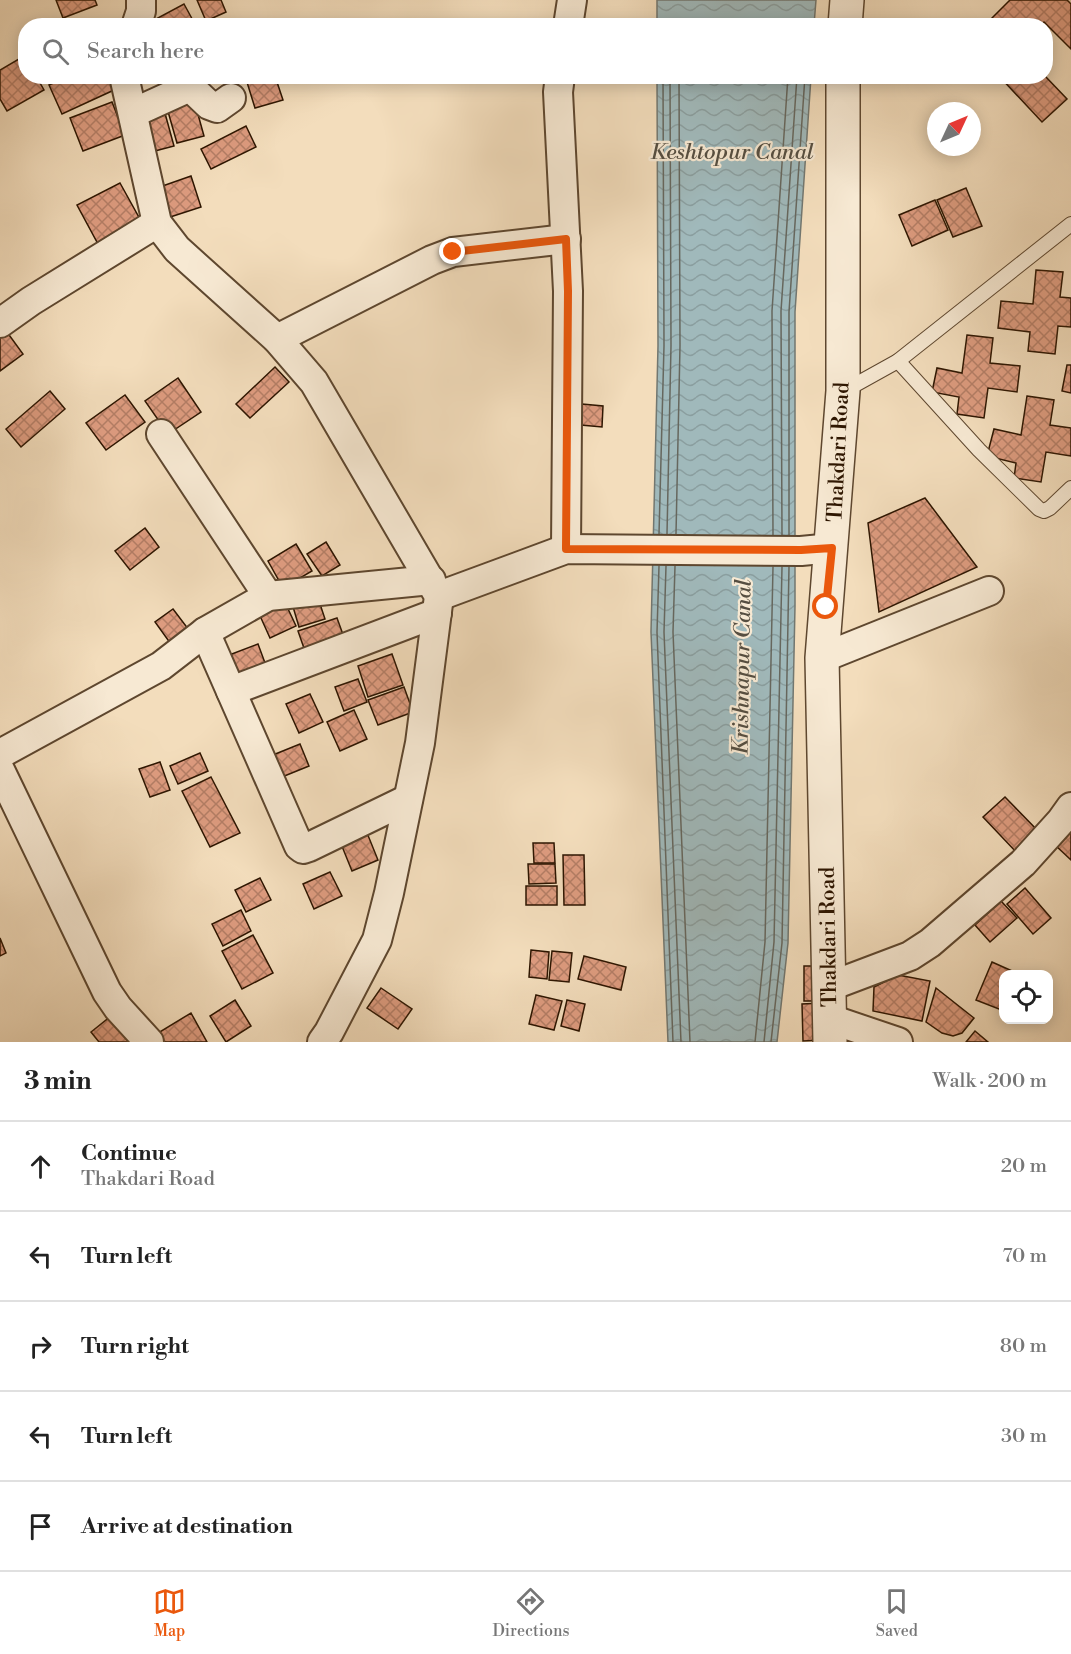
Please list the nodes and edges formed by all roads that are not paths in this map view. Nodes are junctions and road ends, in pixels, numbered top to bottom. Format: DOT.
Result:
graph roads {
  1 [pos="141,0"];
  2 [pos="572,0"];
  3 [pos="847,0"];
  4 [pos="139,18"];
  5 [pos="569,18"];
  6 [pos="846,18"];
  7 [pos="126,84"];
  8 [pos="559,84"];
  9 [pos="843,84"];
  10 [pos="231,98"];
  11 [pos="133,113"];
  12 [pos="157,223"];
  13 [pos="1071,224"];
  14 [pos="566,239"];
  15 [pos="0,323"];
  16 [pos="277,339"];
  17 [pos="898,361"];
  18 [pos="843,391"];
  19 [pos="161,434"];
  20 [pos="1071,488"];
  21 [pos="566,549"];
  22 [pos="816,549"];
  23 [pos="989,591"];
  24 [pos="268,596"];
  25 [pos="436,597"];
  26 [pos="205,632"];
  27 [pos="822,658"];
  28 [pos="231,691"];
  29 [pos="0,754"];
  30 [pos="0,770"];
  31 [pos="408,799"];
  32 [pos="1071,807"];
  33 [pos="829,1016"];
  34 [pos="330,1039"];
  35 [pos="149,1042"];
  36 [pos="898,1042"];
  1 -- 4 [label="street"];
  2 -- 5 [label="street"];
  3 -- 6 [label="street"];
  7 -- 11 [label="street"];
  8 -- 14 [label="street"];
  9 -- 18 [label="street, Thakdari Road"];
  10 -- 11 [label="street"];
  11 -- 12 [label="street"];
  12 -- 15 [label="street"];
  12 -- 16 [label="street"];
  13 -- 17 [label="lane"];
  14 -- 16 [label="street"];
  14 -- 21 [label="street"];
  16 -- 25 [label="street"];
  17 -- 18 [label="lane"];
  17 -- 20 [label="lane"];
  18 -- 22 [label="street, Thakdari Road"];
  19 -- 24 [label="street"];
  21 -- 22 [label="street"];
  21 -- 25 [label="street"];
  22 -- 27 [label="street, Thakdari Road"];
  23 -- 27 [label="street"];
  24 -- 25 [label="street"];
  24 -- 26 [label="street"];
  25 -- 28 [label="street"];
  25 -- 31 [label="street"];
  26 -- 28 [label="street"];
  26 -- 29 [label="street"];
  27 -- 33 [label="street, Thakdari Road"];
  28 -- 31 [label="street"];
  30 -- 35 [label="street"];
  31 -- 34 [label="street"];
  32 -- 33 [label="street"];
  33 -- 36 [label="street"];
}
